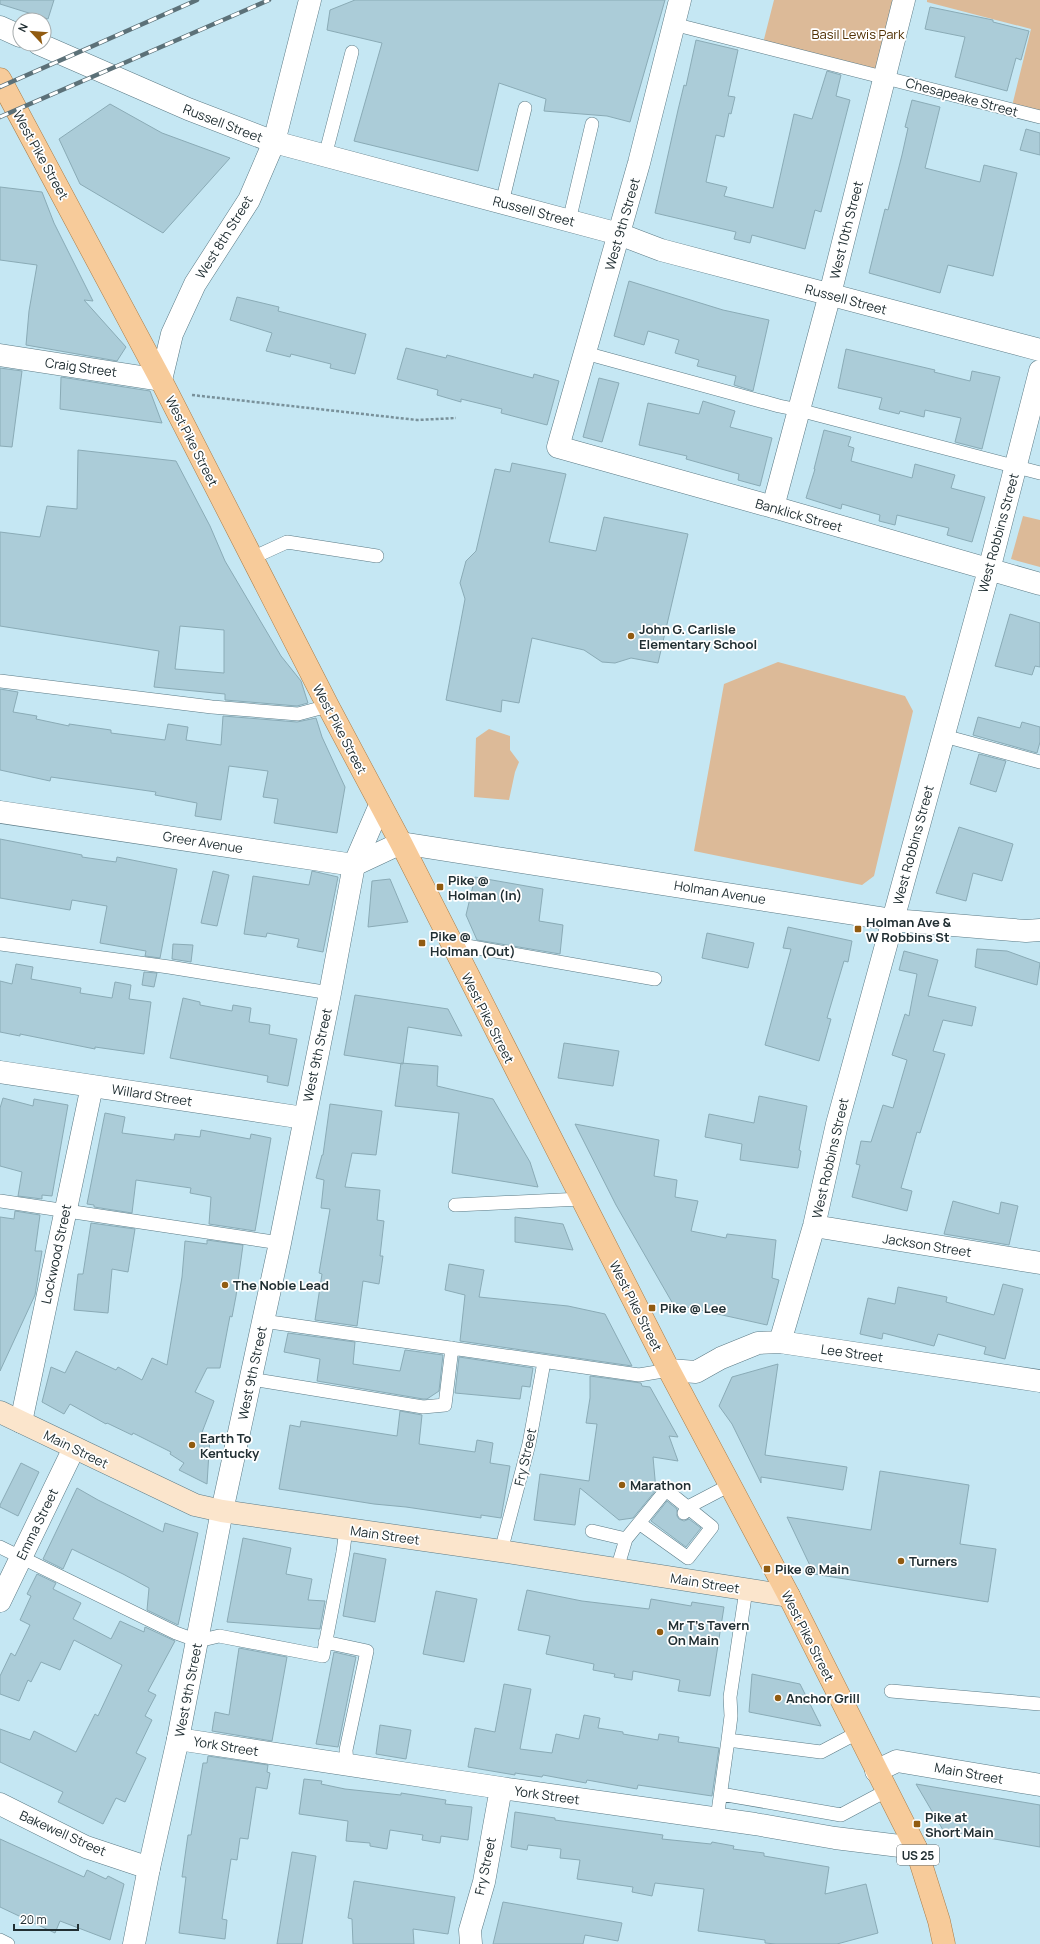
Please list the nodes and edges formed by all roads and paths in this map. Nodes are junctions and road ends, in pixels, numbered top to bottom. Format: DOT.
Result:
graph roads {
  1 [pos="310,0"];
  2 [pos="680,0"];
  3 [pos="904,0"];
  4 [pos="674,24"];
  5 [pos="0,27"];
  6 [pos="12,32"];
  7 [pos="52,50"];
  8 [pos="352,52"];
  9 [pos="884,77"];
  10 [pos="0,79"];
  11 [pos="525,108"];
  12 [pos="1040,117"];
  13 [pos="592,124"];
  14 [pos="274,142"];
  15 [pos="325,156"];
  16 [pos="502,203"];
  17 [pos="569,221"];
  18 [pos="619,234"];
  19 [pos="830,294"];
  20 [pos="1040,350"];
  21 [pos="585,353"];
  22 [pos="0,355"];
  23 [pos="1040,371"];
  24 [pos="161,380"];
  25 [pos="799,410"];
  26 [pos="456,418"];
  27 [pos="558,447"];
  28 [pos="1016,466"];
  29 [pos="1040,473"];
  30 [pos="773,506"];
  31 [pos="377,556"];
  32 [pos="252,558"];
  33 [pos="989,570"];
  34 [pos="1040,584"];
  35 [pos="0,681"];
  36 [pos="328,706"];
  37 [pos="944,736"];
  38 [pos="1040,762"];
  39 [pos="380,805"];
  40 [pos="0,812"];
  41 [pos="401,843"];
  42 [pos="354,865"];
  43 [pos="893,920"];
  44 [pos="1040,930"];
  45 [pos="450,942"];
  46 [pos="0,944"];
  47 [pos="655,979"];
  48 [pos="330,994"];
  49 [pos="0,1072"];
  50 [pos="92,1086"];
  51 [pos="304,1118"];
  52 [pos="581,1199"];
  53 [pos="0,1201"];
  54 [pos="455,1205"];
  55 [pos="66,1211"];
  56 [pos="814,1226"];
  57 [pos="280,1243"];
  58 [pos="1040,1263"];
  59 [pos="263,1321"];
  60 [pos="780,1342"];
  61 [pos="452,1348"];
  62 [pos="544,1362"];
  63 [pos="669,1370"];
  64 [pos="251,1379"];
  65 [pos="1040,1381"];
  66 [pos="0,1412"];
  67 [pos="21,1422"];
  68 [pos="74,1448"];
  69 [pos="730,1485"];
  70 [pos="686,1510"];
  71 [pos="222,1511"];
  72 [pos="640,1523"];
  73 [pos="346,1529"];
  74 [pos="592,1531"];
  75 [pos="626,1539"];
  76 [pos="0,1547"];
  77 [pos="501,1551"];
  78 [pos="21,1557"];
  79 [pos="617,1570"];
  80 [pos="746,1590"];
  81 [pos="789,1596"];
  82 [pos="0,1601"];
  83 [pos="198,1641"];
  84 [pos="326,1642"];
  85 [pos="891,1691"];
  86 [pos="1040,1704"];
  87 [pos="857,1733"];
  88 [pos="178,1739"];
  89 [pos="728,1740"];
  90 [pos="347,1766"];
  91 [pos="876,1771"];
  92 [pos="1040,1785"];
  93 [pos="501,1788"];
  94 [pos="886,1791"];
  95 [pos="721,1794"];
  96 [pos="0,1804"];
  97 [pos="717,1819"];
  98 [pos="916,1848"];
  99 [pos="149,1868"];
  100 [pos="0,1940"];
  101 [pos="8,1944"];
  102 [pos="134,1944"];
  103 [pos="470,1944"];
  104 [pos="944,1944"];
  1 -- 14 [label="street, West 8th Street"];
  2 -- 4 [label="street, West 9th Street"];
  3 -- 9 [label="street, West 10th Street"];
  4 -- 9 [label="lane, Chesapeake Street"];
  4 -- 18 [label="street, West 9th Street"];
  5 -- 6 [label="street"];
  7 -- 14 [label="street, Russell Street"];
  8 -- 15 [label="lane"];
  9 -- 12 [label="lane, Chesapeake Street"];
  9 -- 19 [label="street, West 10th Street"];
  10 -- 24 [label="main road, West Pike Street"];
  11 -- 16 [label="lane"];
  13 -- 17 [label="lane"];
  14 -- 15 [label="street, Russell Street"];
  14 -- 24 [label="street, West 8th Street"];
  15 -- 16 [label="street, Russell Street"];
  16 -- 17 [label="street, Russell Street"];
  17 -- 18 [label="street, Russell Street"];
  18 -- 19 [label="street, Russell Street"];
  18 -- 21 [label="street, West 9th Street"];
  19 -- 20 [label="street, Russell Street"];
  19 -- 25 [label="street, West 10th Street"];
  21 -- 25 [label="lane"];
  21 -- 27 [label="street, West 9th Street"];
  22 -- 24 [label="street, Craig Street"];
  23 -- 28 [label="street, West Robbins Street"];
  24 -- 26 [label="path"];
  24 -- 32 [label="main road, West Pike Street"];
  25 -- 28 [label="lane"];
  25 -- 30 [label="street, West 10th Street"];
  27 -- 30 [label="street, Banklick Street"];
  28 -- 29 [label="lane"];
  28 -- 33 [label="street, West Robbins Street"];
  30 -- 33 [label="street, Banklick Street"];
  31 -- 32 [label="lane"];
  32 -- 36 [label="main road, West Pike Street"];
  33 -- 34 [label="street, Banklick Street"];
  33 -- 37 [label="street, West Robbins Street"];
  35 -- 36 [label="lane"];
  36 -- 39 [label="main road, West Pike Street"];
  37 -- 38 [label="lane"];
  37 -- 43 [label="street, West Robbins Street"];
  39 -- 41 [label="main road, West Pike Street"];
  39 -- 42 [label="street, West 9th Street"];
  40 -- 42 [label="street, Greer Avenue"];
  41 -- 42 [label="street"];
  41 -- 43 [label="street, Holman Avenue"];
  41 -- 45 [label="main road, West Pike Street"];
  42 -- 48 [label="street, West 9th Street"];
  43 -- 44 [label="street, Holman Avenue"];
  43 -- 56 [label="street, West Robbins Street"];
  45 -- 47 [label="lane"];
  45 -- 52 [label="main road, West Pike Street"];
  46 -- 48 [label="lane"];
  48 -- 51 [label="street, West 9th Street"];
  49 -- 50 [label="street, Willard Street"];
  50 -- 51 [label="street, Willard Street"];
  50 -- 55 [label="street, Lockwood Street"];
  51 -- 57 [label="street, West 9th Street"];
  52 -- 54 [label="lane"];
  52 -- 63 [label="main road, West Pike Street"];
  53 -- 55 [label="lane"];
  55 -- 57 [label="lane"];
  55 -- 67 [label="street, Lockwood Street"];
  56 -- 58 [label="street, Jackson Street"];
  56 -- 60 [label="street, West Robbins Street"];
  57 -- 59 [label="street, West 9th Street"];
  59 -- 61 [label="lane"];
  59 -- 64 [label="street, West 9th Street"];
  60 -- 63 [label="street, Lee Street"];
  60 -- 65 [label="street, Lee Street"];
  61 -- 62 [label="lane"];
  61 -- 64 [label="lane"];
  62 -- 63 [label="lane"];
  62 -- 77 [label="lane, Fry Street"];
  63 -- 69 [label="main road, West Pike Street"];
  64 -- 71 [label="street, West 9th Street"];
  66 -- 67 [label="main road, Main Street"];
  67 -- 68 [label="main road, Main Street"];
  68 -- 71 [label="main road, Main Street"];
  68 -- 78 [label="street, Emma Street"];
  69 -- 70 [label="lane"];
  69 -- 81 [label="main road, West Pike Street"];
  70 -- 72 [label="lane"];
  70 -- 72 [label="lane"];
  71 -- 73 [label="main road, Main Street"];
  71 -- 83 [label="street, West 9th Street"];
  72 -- 75 [label="lane"];
  73 -- 77 [label="main road, Main Street"];
  73 -- 84 [label="lane"];
  74 -- 75 [label="lane"];
  75 -- 79 [label="lane"];
  76 -- 78 [label="lane"];
  77 -- 79 [label="main road, Main Street"];
  78 -- 82 [label="street, Emma Street"];
  78 -- 83 [label="lane"];
  79 -- 80 [label="main road, Main Street"];
  80 -- 81 [label="main road, Main Street"];
  80 -- 89 [label="lane"];
  81 -- 87 [label="main road, West Pike Street / US 25"];
  83 -- 84 [label="lane"];
  83 -- 88 [label="street, West 9th Street"];
  84 -- 90 [label="lane"];
  85 -- 86 [label="lane"];
  87 -- 89 [label="lane"];
  87 -- 91 [label="main road, West Pike Street / US 25"];
  88 -- 90 [label="street, York Street"];
  88 -- 99 [label="street, West 9th Street"];
  89 -- 95 [label="lane"];
  90 -- 93 [label="street, York Street"];
  91 -- 92 [label="street, Main Street"];
  91 -- 94 [label="main road, West Pike Street / US 25"];
  93 -- 97 [label="street, York Street"];
  93 -- 103 [label="street, Fry Street"];
  94 -- 95 [label="lane"];
  94 -- 98 [label="main road, West Pike Street / US 25"];
  95 -- 97 [label="lane"];
  96 -- 99 [label="street, Bakewell Street"];
  97 -- 98 [label="street, York Street"];
  98 -- 104 [label="main road, West Pike Street / US 25"];
  99 -- 102 [label="street, West 9th Street"];
  100 -- 101 [label="lane"];
}
